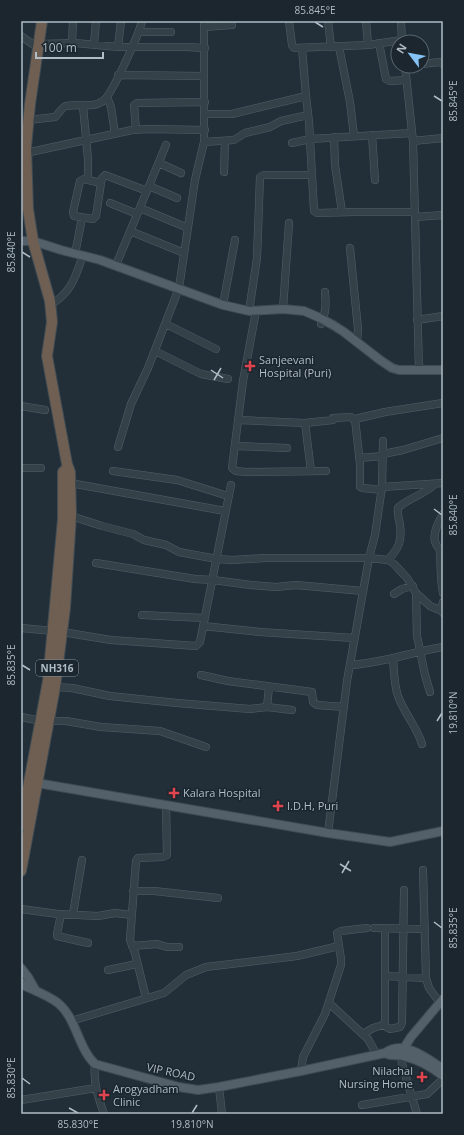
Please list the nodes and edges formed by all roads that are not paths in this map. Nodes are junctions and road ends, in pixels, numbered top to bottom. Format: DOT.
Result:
graph roads {
  1 [pos="42,21"];
  2 [pos="73,21"];
  3 [pos="96,21"];
  4 [pos="121,21"];
  5 [pos="142,21"];
  6 [pos="289,21"];
  7 [pos="328,21"];
  8 [pos="366,21"];
  9 [pos="401,21"];
  10 [pos="204,24"];
  11 [pos="232,25"];
  12 [pos="139,32"];
  13 [pos="171,32"];
  14 [pos="402,34"];
  15 [pos="21,36"];
  16 [pos="390,42"];
  17 [pos="72,43"];
  18 [pos="379,43"];
  19 [pos="94,44"];
  20 [pos="368,45"];
  21 [pos="38,46"];
  22 [pos="118,47"];
  23 [pos="132,47"];
  24 [pos="331,47"];
  25 [pos="339,47"];
  26 [pos="205,48"];
  27 [pos="302,48"];
  28 [pos="430,63"];
  29 [pos="443,64"];
  30 [pos="406,74"];
  31 [pos="118,75"];
  32 [pos="204,76"];
  33 [pos="406,80"];
  34 [pos="306,96"];
  35 [pos="107,97"];
  36 [pos="205,102"];
  37 [pos="83,106"];
  38 [pos="205,114"];
  39 [pos="308,115"];
  40 [pos="28,120"];
  41 [pos="136,130"];
  42 [pos="205,130"];
  43 [pos="412,133"];
  44 [pos="115,134"];
  45 [pos="372,135"];
  46 [pos="354,136"];
  47 [pos="334,137"];
  48 [pos="443,138"];
  49 [pos="310,139"];
  50 [pos="86,140"];
  51 [pos="225,141"];
  52 [pos="413,141"];
  53 [pos="204,142"];
  54 [pos="292,143"];
  55 [pos="166,146"];
  56 [pos="23,149"];
  57 [pos="158,163"];
  58 [pos="224,172"];
  59 [pos="181,173"];
  60 [pos="311,175"];
  61 [pos="88,180"];
  62 [pos="375,180"];
  63 [pos="102,183"];
  64 [pos="148,189"];
  65 [pos="177,198"];
  66 [pos="110,203"];
  67 [pos="139,211"];
  68 [pos="342,212"];
  69 [pos="415,215"];
  70 [pos="443,215"];
  71 [pos="82,218"];
  72 [pos="289,223"];
  73 [pos="188,228"];
  74 [pos="130,231"];
  75 [pos="235,240"];
  76 [pos="21,241"];
  77 [pos="34,241"];
  78 [pos="350,248"];
  79 [pos="79,254"];
  80 [pos="184,254"];
  81 [pos="116,266"];
  82 [pos="179,288"];
  83 [pos="325,292"];
  84 [pos="51,305"];
  85 [pos="223,305"];
  86 [pos="283,309"];
  87 [pos="253,311"];
  88 [pos="443,316"];
  89 [pos="417,320"];
  90 [pos="322,322"];
  91 [pos="166,324"];
  92 [pos="357,342"];
  93 [pos="216,349"];
  94 [pos="155,351"];
  95 [pos="419,370"];
  96 [pos="443,370"];
  97 [pos="228,380"];
  98 [pos="443,403"];
  99 [pos="21,406"];
  100 [pos="45,410"];
  101 [pos="238,420"];
  102 [pos="354,420"];
  103 [pos="305,423"];
  104 [pos="443,438"];
  105 [pos="383,441"];
  106 [pos="235,446"];
  107 [pos="118,447"];
  108 [pos="287,448"];
  109 [pos="383,455"];
  110 [pos="359,458"];
  111 [pos="67,464"];
  112 [pos="21,468"];
  113 [pos="41,468"];
  114 [pos="114,471"];
  115 [pos="311,471"];
  116 [pos="326,471"];
  117 [pos="70,483"];
  118 [pos="443,483"];
  119 [pos="435,484"];
  120 [pos="231,485"];
  121 [pos="382,488"];
  122 [pos="228,496"];
  123 [pos="225,511"];
  124 [pos="443,514"];
  125 [pos="71,516"];
  126 [pos="369,558"];
  127 [pos="216,559"];
  128 [pos="388,560"];
  129 [pos="96,563"];
  130 [pos="212,580"];
  131 [pos="414,589"];
  132 [pos="363,591"];
  133 [pos="443,593"];
  134 [pos="394,594"];
  135 [pos="443,602"];
  136 [pos="442,612"];
  137 [pos="142,615"];
  138 [pos="204,622"];
  139 [pos="21,628"];
  140 [pos="58,631"];
  141 [pos="354,638"];
  142 [pos="443,647"];
  143 [pos="420,651"];
  144 [pos="393,658"];
  145 [pos="351,665"];
  146 [pos="201,675"];
  147 [pos="55,687"];
  148 [pos="269,687"];
  149 [pos="430,692"];
  150 [pos="267,707"];
  151 [pos="344,707"];
  152 [pos="292,710"];
  153 [pos="21,717"];
  154 [pos="45,720"];
  155 [pos="422,744"];
  156 [pos="206,747"];
  157 [pos="37,783"];
  158 [pos="28,792"];
  159 [pos="166,805"];
  160 [pos="21,825"];
  161 [pos="443,831"];
  162 [pos="328,833"];
  163 [pos="82,860"];
  164 [pos="423,870"];
  165 [pos="21,871"];
  166 [pos="404,890"];
  167 [pos="133,891"];
  168 [pos="218,898"];
  169 [pos="21,909"];
  170 [pos="61,914"];
  171 [pos="73,914"];
  172 [pos="132,915"];
  173 [pos="385,928"];
  174 [pos="404,928"];
  175 [pos="425,928"];
  176 [pos="88,943"];
  177 [pos="132,946"];
  178 [pos="339,946"];
  179 [pos="179,947"];
  180 [pos="137,964"];
  181 [pos="21,968"];
  182 [pos="108,970"];
  183 [pos="385,976"];
  184 [pos="403,976"];
  185 [pos="426,978"];
  186 [pos="22,987"];
  187 [pos="36,991"];
  188 [pos="146,998"];
  189 [pos="441,1001"];
  190 [pos="329,1003"];
  191 [pos="71,1021"];
  192 [pos="383,1025"];
  193 [pos="363,1034"];
  194 [pos="402,1052"];
  195 [pos="381,1054"];
  196 [pos="95,1064"];
  197 [pos="443,1069"];
  198 [pos="302,1071"];
  199 [pos="443,1077"];
  200 [pos="219,1087"];
  201 [pos="96,1088"];
  202 [pos="412,1097"];
  203 [pos="21,1100"];
  204 [pos="362,1105"];
  205 [pos="104,1114"];
  206 [pos="222,1114"];
  207 [pos="417,1114"];
  1 -- 21 [label="highway, NH316"];
  2 -- 17 [label="street"];
  3 -- 19 [label="street"];
  4 -- 22 [label="street"];
  5 -- 12 [label="street"];
  6 -- 27 [label="street"];
  7 -- 24 [label="street"];
  8 -- 20 [label="street"];
  9 -- 14 [label="street"];
  10 -- 11 [label="street"];
  10 -- 26 [label="street"];
  12 -- 13 [label="street"];
  12 -- 23 [label="street"];
  15 -- 21 [label="street"];
  16 -- 18 [label="street"];
  17 -- 19 [label="street"];
  17 -- 21 [label="street"];
  18 -- 20 [label="street"];
  18 -- 33 [label="street"];
  19 -- 22 [label="street"];
  20 -- 25 [label="street"];
  21 -- 40 [label="highway, NH316"];
  22 -- 23 [label="street"];
  23 -- 26 [label="street"];
  23 -- 31 [label="street"];
  24 -- 25 [label="street"];
  24 -- 27 [label="street"];
  25 -- 46 [label="street"];
  26 -- 32 [label="street"];
  27 -- 34 [label="street"];
  28 -- 29 [label="street"];
  30 -- 33 [label="street"];
  31 -- 32 [label="street"];
  31 -- 35 [label="street"];
  32 -- 36 [label="street"];
  33 -- 43 [label="street"];
  34 -- 38 [label="street"];
  34 -- 39 [label="street"];
  35 -- 37 [label="street"];
  35 -- 44 [label="street"];
  36 -- 38 [label="street"];
  36 -- 41 [label="street"];
  37 -- 40 [label="street"];
  37 -- 50 [label="street"];
  38 -- 42 [label="street"];
  39 -- 49 [label="street"];
  39 -- 51 [label="street"];
  40 -- 56 [label="highway, NH316"];
  41 -- 42 [label="street"];
  41 -- 44 [label="street"];
  42 -- 53 [label="street"];
  43 -- 45 [label="street"];
  43 -- 52 [label="street"];
  44 -- 50 [label="street"];
  45 -- 46 [label="street"];
  45 -- 62 [label="street"];
  46 -- 47 [label="street"];
  47 -- 49 [label="street"];
  47 -- 68 [label="street"];
  48 -- 52 [label="street"];
  49 -- 54 [label="street"];
  49 -- 60 [label="street"];
  50 -- 56 [label="street"];
  50 -- 61 [label="street"];
  51 -- 53 [label="street"];
  51 -- 58 [label="street"];
  52 -- 69 [label="street"];
  53 -- 73 [label="street"];
  55 -- 57 [label="street"];
  56 -- 77 [label="highway, NH316"];
  57 -- 59 [label="street"];
  57 -- 64 [label="street"];
  60 -- 68 [label="street"];
  60 -- 87 [label="street"];
  61 -- 63 [label="street"];
  61 -- 71 [label="street"];
  63 -- 64 [label="street"];
  63 -- 71 [label="street"];
  64 -- 65 [label="street"];
  64 -- 67 [label="street"];
  66 -- 67 [label="street"];
  67 -- 73 [label="street"];
  67 -- 74 [label="street"];
  68 -- 69 [label="street"];
  69 -- 70 [label="street"];
  69 -- 89 [label="street"];
  71 -- 79 [label="street"];
  72 -- 86 [label="street"];
  73 -- 80 [label="street"];
  74 -- 80 [label="street"];
  74 -- 81 [label="street"];
  75 -- 85 [label="street"];
  76 -- 77 [label="main road"];
  77 -- 79 [label="main road"];
  77 -- 84 [label="highway, NH316"];
  78 -- 92 [label="street"];
  79 -- 81 [label="main road"];
  79 -- 84 [label="street"];
  80 -- 82 [label="street"];
  81 -- 82 [label="main road"];
  82 -- 85 [label="main road"];
  82 -- 91 [label="street"];
  83 -- 90 [label="street"];
  84 -- 111 [label="highway, NH316"];
  85 -- 87 [label="main road"];
  86 -- 87 [label="main road"];
  86 -- 90 [label="main road"];
  87 -- 101 [label="street"];
  88 -- 89 [label="street"];
  89 -- 95 [label="street"];
  90 -- 92 [label="main road"];
  91 -- 93 [label="street"];
  91 -- 94 [label="street"];
  92 -- 95 [label="main road"];
  94 -- 97 [label="street"];
  94 -- 107 [label="street"];
  95 -- 96 [label="main road"];
  98 -- 102 [label="street"];
  99 -- 100 [label="street"];
  101 -- 103 [label="street"];
  101 -- 106 [label="street"];
  102 -- 103 [label="street"];
  102 -- 110 [label="street"];
  103 -- 115 [label="street"];
  104 -- 109 [label="street"];
  105 -- 109 [label="street"];
  106 -- 108 [label="street"];
  106 -- 115 [label="street"];
  109 -- 110 [label="street"];
  109 -- 121 [label="street"];
  110 -- 121 [label="street"];
  111 -- 117 [label="highway, NH316"];
  111 -- 140 [label="highway, NH316"];
  112 -- 113 [label="street"];
  114 -- 122 [label="street"];
  115 -- 116 [label="street"];
  117 -- 123 [label="street"];
  117 -- 125 [label="highway, NH316"];
  118 -- 119 [label="street"];
  119 -- 121 [label="street"];
  119 -- 128 [label="street"];
  120 -- 122 [label="street"];
  121 -- 126 [label="street"];
  122 -- 123 [label="street"];
  123 -- 127 [label="street"];
  124 -- 133 [label="street"];
  125 -- 127 [label="street"];
  125 -- 140 [label="highway, NH316"];
  126 -- 127 [label="street"];
  126 -- 128 [label="street"];
  126 -- 132 [label="street"];
  127 -- 130 [label="street"];
  128 -- 131 [label="street"];
  129 -- 130 [label="street"];
  130 -- 132 [label="street"];
  130 -- 138 [label="street"];
  131 -- 134 [label="street"];
  131 -- 136 [label="street"];
  131 -- 143 [label="street"];
  132 -- 141 [label="street"];
  135 -- 136 [label="street"];
  137 -- 138 [label="street"];
  138 -- 140 [label="street"];
  138 -- 141 [label="street"];
  139 -- 140 [label="street"];
  140 -- 147 [label="highway, NH316"];
  140 -- 154 [label="highway, NH316"];
  141 -- 145 [label="street"];
  142 -- 143 [label="street"];
  143 -- 144 [label="street"];
  143 -- 149 [label="street"];
  144 -- 145 [label="street"];
  144 -- 155 [label="street"];
  145 -- 151 [label="street"];
  146 -- 148 [label="street"];
  147 -- 150 [label="street"];
  147 -- 154 [label="highway, NH316"];
  148 -- 150 [label="street"];
  148 -- 151 [label="street"];
  150 -- 152 [label="street"];
  151 -- 162 [label="street"];
  153 -- 154 [label="street"];
  154 -- 156 [label="street"];
  154 -- 157 [label="highway, NH316"];
  154 -- 158 [label="highway, NH316"];
  157 -- 158 [label="highway, NH316"];
  157 -- 159 [label="main road"];
  158 -- 160 [label="highway, NH316"];
  158 -- 165 [label="highway, NH316"];
  159 -- 162 [label="main road"];
  159 -- 167 [label="street"];
  161 -- 162 [label="main road"];
  163 -- 171 [label="street"];
  164 -- 175 [label="street"];
  166 -- 174 [label="street"];
  167 -- 168 [label="street"];
  167 -- 172 [label="street"];
  169 -- 170 [label="street"];
  170 -- 171 [label="street"];
  170 -- 176 [label="street"];
  171 -- 172 [label="street"];
  172 -- 177 [label="street"];
  173 -- 174 [label="street"];
  173 -- 178 [label="street"];
  173 -- 183 [label="street"];
  174 -- 175 [label="street"];
  174 -- 184 [label="street"];
  175 -- 185 [label="street"];
  177 -- 179 [label="street"];
  177 -- 180 [label="street"];
  178 -- 188 [label="street"];
  178 -- 190 [label="street"];
  180 -- 182 [label="street"];
  180 -- 188 [label="street"];
  181 -- 187 [label="main road"];
  183 -- 184 [label="street"];
  183 -- 192 [label="street"];
  184 -- 185 [label="street"];
  184 -- 192 [label="street"];
  185 -- 189 [label="street"];
  186 -- 187 [label="main road"];
  187 -- 191 [label="main road"];
  188 -- 191 [label="street"];
  189 -- 194 [label="main road"];
  190 -- 193 [label="street"];
  190 -- 198 [label="street"];
  191 -- 196 [label="main road"];
  192 -- 193 [label="street"];
  193 -- 195 [label="street"];
  194 -- 195 [label="main road, VIP ROAD"];
  194 -- 197 [label="main road"];
  194 -- 199 [label="main road"];
  194 -- 202 [label="street"];
  195 -- 198 [label="main road, VIP ROAD"];
  196 -- 200 [label="main road, VIP ROAD"];
  196 -- 201 [label="street"];
  198 -- 200 [label="main road, VIP ROAD"];
  199 -- 202 [label="street"];
  200 -- 206 [label="street"];
  201 -- 203 [label="street"];
  201 -- 205 [label="street"];
  202 -- 204 [label="street"];
  202 -- 207 [label="street"];
}
